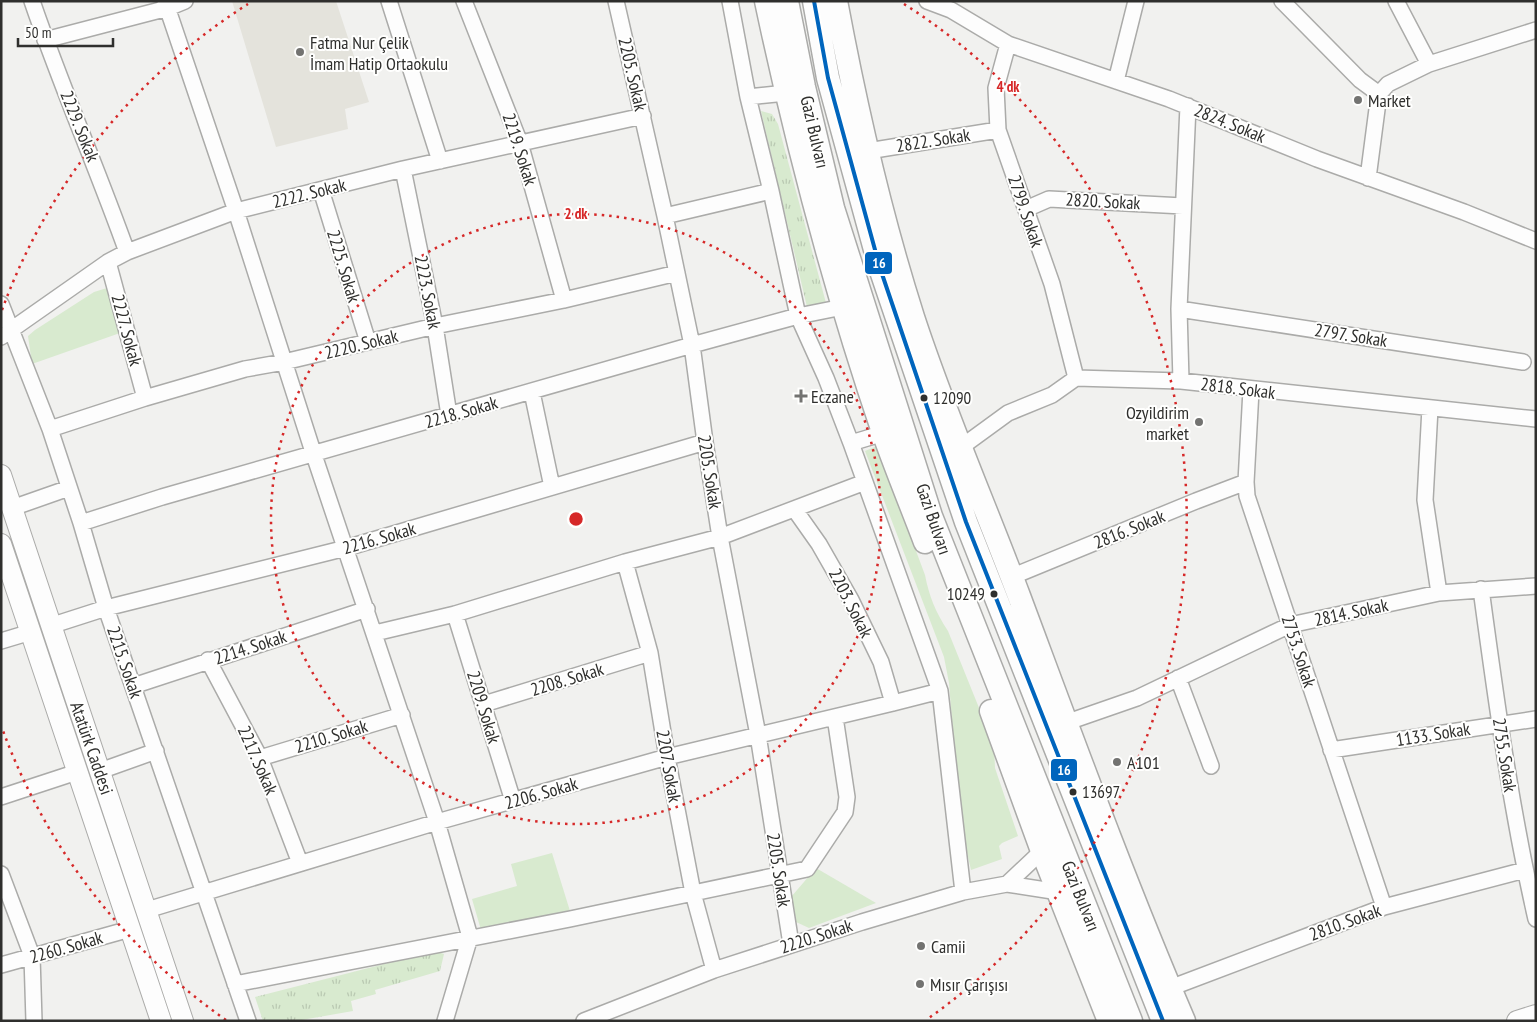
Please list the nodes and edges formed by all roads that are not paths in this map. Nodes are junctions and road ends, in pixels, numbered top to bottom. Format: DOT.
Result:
graph roads {
  1 [pos="32,1"];
  2 [pos="185,1"];
  3 [pos="389,1"];
  4 [pos="464,1"];
  5 [pos="616,1"];
  6 [pos="730,1"];
  7 [pos="766,1"];
  8 [pos="787,1"];
  9 [pos="814,1"];
  10 [pos="836,1"];
  11 [pos="926,1"];
  12 [pos="1136,1"];
  13 [pos="1282,1"];
  14 [pos="1396,1"];
  15 [pos="166,5"];
  16 [pos="1536,30"];
  17 [pos="45,40"];
  18 [pos="1008,44"];
  19 [pos="1429,64"];
  20 [pos="1116,80"];
  21 [pos="786,93"];
  22 [pos="1379,94"];
  23 [pos="748,97"];
  24 [pos="1188,106"];
  25 [pos="643,116"];
  26 [pos="998,130"];
  27 [pos="520,143"];
  28 [pos="868,151"];
  29 [pos="440,161"];
  30 [pos="403,170"];
  31 [pos="1368,178"];
  32 [pos="321,190"];
  33 [pos="771,191"];
  34 [pos="1183,206"];
  35 [pos="1026,209"];
  36 [pos="236,211"];
  37 [pos="665,216"];
  38 [pos="1536,241"];
  39 [pos="127,252"];
  40 [pos="108,262"];
  41 [pos="677,273"];
  42 [pos="564,300"];
  43 [pos="1,304"];
  44 [pos="843,307"];
  45 [pos="1178,308"];
  46 [pos="798,316"];
  47 [pos="435,326"];
  48 [pos="7,334"];
  49 [pos="368,342"];
  50 [pos="692,345"];
  51 [pos="284,362"];
  52 [pos="1523,362"];
  53 [pos="1076,378"];
  54 [pos="1181,381"];
  55 [pos="1251,390"];
  56 [pos="532,392"];
  57 [pos="145,398"];
  58 [pos="1430,408"];
  59 [pos="449,415"];
  60 [pos="1536,420"];
  61 [pos="50,429"];
  62 [pos="884,433"];
  63 [pos="705,442"];
  64 [pos="851,443"];
  65 [pos="960,448"];
  66 [pos="314,455"];
  67 [pos="1,475"];
  68 [pos="865,482"];
  69 [pos="1246,482"];
  70 [pos="552,487"];
  71 [pos="69,488"];
  72 [pos="12,508"];
  73 [pos="795,510"];
  74 [pos="81,522"];
  75 [pos="966,522"];
  76 [pos="720,537"];
  77 [pos="925,543"];
  78 [pos="1,544"];
  79 [pos="346,548"];
  80 [pos="626,562"];
  81 [pos="1011,577"];
  82 [pos="1536,586"];
  83 [pos="959,588"];
  84 [pos="1481,589"];
  85 [pos="1439,593"];
  86 [pos="106,608"];
  87 [pos="367,609"];
  88 [pos="455,614"];
  89 [pos="1290,625"];
  90 [pos="50,626"];
  91 [pos="30,632"];
  92 [pos="375,633"];
  93 [pos="1,641"];
  94 [pos="964,644"];
  95 [pos="650,653"];
  96 [pos="208,660"];
  97 [pos="1178,678"];
  98 [pos="133,686"];
  99 [pos="940,690"];
  100 [pos="893,703"];
  101 [pos="484,704"];
  102 [pos="402,715"];
  103 [pos="835,717"];
  104 [pos="1536,719"];
  105 [pos="1065,723"];
  106 [pos="1500,724"];
  107 [pos="758,735"];
  108 [pos="1331,750"];
  109 [pos="156,751"];
  110 [pos="667,757"];
  111 [pos="260,758"];
  112 [pos="1211,766"];
  113 [pos="77,772"];
  114 [pos="100,772"];
  115 [pos="1,797"];
  116 [pos="514,801"];
  117 [pos="438,822"];
  118 [pos="1042,850"];
  119 [pos="300,863"];
  120 [pos="1525,870"];
  121 [pos="1,874"];
  122 [pos="780,875"];
  123 [pos="1007,884"];
  124 [pos="204,892"];
  125 [pos="963,892"];
  126 [pos="1058,892"];
  127 [pos="693,893"];
  128 [pos="1384,907"];
  129 [pos="147,910"];
  130 [pos="1536,919"];
  131 [pos="130,929"];
  132 [pos="470,937"];
  133 [pos="791,944"];
  134 [pos="32,956"];
  135 [pos="1,965"];
  136 [pos="714,970"];
  137 [pos="235,984"];
  138 [pos="1170,988"];
  139 [pos="1536,1014"];
  140 [pos="1115,1020"];
  141 [pos="34,1021"];
  142 [pos="161,1021"];
  143 [pos="183,1021"];
  144 [pos="248,1021"];
  145 [pos="445,1021"];
  146 [pos="584,1021"];
  147 [pos="1163,1021"];
  148 [pos="1184,1021"];
  149 [pos="1517,1021"];
  1 -- 17 [label="street, 2229. Sokak"];
  2 -- 15 [label="street"];
  3 -- 29 [label="street"];
  4 -- 27 [label="street, 2219. Sokak"];
  5 -- 25 [label="street, 2205. Sokak"];
  6 -- 23 [label="street"];
  7 -- 21 [label="highway"];
  8 -- 83 [label="highway, Gazi Bulvarı"];
  9 -- 75 [label="highway, Gazi Bulvarı"];
  10 -- 28 [label="highway"];
  11 -- 18 [label="street, 2824. Sokak"];
  12 -- 20 [label="street"];
  13 -- 22 [label="street"];
  14 -- 19 [label="street"];
  15 -- 17 [label="street"];
  15 -- 36 [label="street"];
  16 -- 19 [label="street"];
  17 -- 39 [label="street, 2229. Sokak"];
  18 -- 20 [label="street, 2824. Sokak"];
  18 -- 26 [label="street, 2799. Sokak"];
  19 -- 22 [label="street"];
  20 -- 24 [label="street, 2824. Sokak"];
  21 -- 23 [label="street"];
  21 -- 44 [label="highway"];
  22 -- 31 [label="street"];
  23 -- 33 [label="street"];
  24 -- 31 [label="street, 2824. Sokak"];
  24 -- 34 [label="street"];
  25 -- 27 [label="street, 2222. Sokak"];
  25 -- 37 [label="street, 2205. Sokak"];
  26 -- 28 [label="street, 2822. Sokak"];
  26 -- 35 [label="street, 2799. Sokak"];
  27 -- 29 [label="street, 2222. Sokak"];
  27 -- 42 [label="street, 2219. Sokak"];
  28 -- 65 [label="highway"];
  29 -- 30 [label="street, 2222. Sokak"];
  30 -- 32 [label="street, 2222. Sokak"];
  30 -- 47 [label="street, 2223. Sokak"];
  31 -- 38 [label="street, 2824. Sokak"];
  32 -- 36 [label="street, 2222. Sokak"];
  32 -- 49 [label="street, 2225. Sokak"];
  33 -- 37 [label="street"];
  33 -- 46 [label="street"];
  34 -- 35 [label="street, 2820. Sokak"];
  34 -- 45 [label="street"];
  35 -- 53 [label="street, 2799. Sokak"];
  36 -- 39 [label="street, 2222. Sokak"];
  36 -- 51 [label="street"];
  37 -- 41 [label="street, 2205. Sokak"];
  39 -- 40 [label="street, 2222. Sokak"];
  40 -- 48 [label="street, 2222. Sokak"];
  40 -- 57 [label="street, 2227. Sokak"];
  41 -- 42 [label="street, 2220. Sokak"];
  41 -- 50 [label="street, 2205. Sokak"];
  42 -- 47 [label="street, 2220. Sokak"];
  43 -- 48 [label="street, 2215. Sokak"];
  44 -- 46 [label="street, 2218. Sokak"];
  44 -- 62 [label="highway"];
  45 -- 52 [label="street, 2797. Sokak"];
  45 -- 54 [label="street"];
  46 -- 50 [label="street, 2218. Sokak"];
  46 -- 64 [label="street"];
  47 -- 49 [label="street, 2220. Sokak"];
  47 -- 59 [label="street, 2223. Sokak"];
  48 -- 61 [label="street, 2215. Sokak"];
  49 -- 51 [label="street, 2220. Sokak"];
  50 -- 56 [label="street, 2218. Sokak"];
  50 -- 63 [label="street, 2205. Sokak"];
  51 -- 57 [label="street, 2220. Sokak"];
  51 -- 66 [label="street"];
  53 -- 54 [label="street, 2818. Sokak"];
  53 -- 65 [label="street"];
  54 -- 55 [label="street, 2818. Sokak"];
  55 -- 58 [label="street, 2818. Sokak"];
  55 -- 69 [label="street, 2753. Sokak"];
  56 -- 59 [label="street, 2218. Sokak"];
  56 -- 70 [label="street"];
  57 -- 61 [label="street, 2220. Sokak"];
  58 -- 60 [label="street, 2818. Sokak"];
  58 -- 85 [label="street"];
  59 -- 66 [label="street, 2218. Sokak"];
  61 -- 71 [label="street, 2215. Sokak"];
  62 -- 64 [label="street"];
  62 -- 77 [label="highway"];
  63 -- 70 [label="street, 2216. Sokak"];
  63 -- 76 [label="street, 2205. Sokak"];
  64 -- 68 [label="street"];
  65 -- 75 [label="highway"];
  65 -- 81 [label="highway"];
  66 -- 74 [label="street, 2218. Sokak"];
  66 -- 79 [label="street"];
  67 -- 72 [label="main road, Atatürk Caddesi"];
  68 -- 73 [label="street"];
  68 -- 99 [label="street"];
  69 -- 81 [label="street, 2816. Sokak"];
  69 -- 89 [label="street, 2753. Sokak"];
  70 -- 79 [label="street, 2216. Sokak"];
  71 -- 72 [label="street"];
  71 -- 74 [label="street, 2215. Sokak"];
  72 -- 90 [label="main road, Atatürk Caddesi"];
  73 -- 76 [label="street"];
  73 -- 100 [label="street, 2203. Sokak"];
  74 -- 86 [label="street, 2215. Sokak"];
  75 -- 81 [label="highway"];
  75 -- 147 [label="highway, Gazi Bulvarı"];
  76 -- 80 [label="street"];
  76 -- 107 [label="street, 2205. Sokak"];
  77 -- 83 [label="highway"];
  77 -- 94 [label="highway"];
  78 -- 91 [label="main road, Atatürk Caddesi"];
  79 -- 86 [label="street, 2216. Sokak"];
  79 -- 87 [label="street"];
  80 -- 88 [label="street"];
  80 -- 95 [label="street, 2207. Sokak"];
  81 -- 105 [label="highway"];
  82 -- 84 [label="street, 2814. Sokak"];
  83 -- 94 [label="highway"];
  83 -- 140 [label="highway, Gazi Bulvarı"];
  84 -- 85 [label="street, 2814. Sokak"];
  84 -- 106 [label="street, 2755. Sokak"];
  85 -- 89 [label="street, 2814. Sokak"];
  86 -- 90 [label="street, 2216. Sokak"];
  86 -- 98 [label="street, 2215. Sokak"];
  87 -- 92 [label="street"];
  87 -- 96 [label="street, 2214. Sokak"];
  88 -- 92 [label="street"];
  88 -- 101 [label="street, 2209. Sokak"];
  89 -- 97 [label="street, 2814. Sokak"];
  89 -- 108 [label="street, 2753. Sokak"];
  90 -- 114 [label="main road, Atatürk Caddesi"];
  91 -- 93 [label="street"];
  91 -- 113 [label="main road, Atatürk Caddesi"];
  92 -- 102 [label="street"];
  94 -- 118 [label="highway"];
  95 -- 101 [label="street, 2208. Sokak"];
  95 -- 110 [label="street, 2207. Sokak"];
  96 -- 98 [label="street, 2214. Sokak"];
  96 -- 111 [label="street, 2217. Sokak"];
  97 -- 105 [label="street, 2814. Sokak"];
  97 -- 112 [label="street"];
  98 -- 109 [label="street, 2215. Sokak"];
  99 -- 100 [label="street, 2206. Sokak"];
  99 -- 125 [label="street"];
  100 -- 103 [label="street, 2206. Sokak"];
  101 -- 116 [label="street, 2209. Sokak"];
  102 -- 111 [label="street, 2210. Sokak"];
  102 -- 117 [label="street"];
  103 -- 107 [label="street, 2206. Sokak"];
  103 -- 122 [label="street"];
  104 -- 106 [label="street, 1133. Sokak"];
  105 -- 138 [label="highway"];
  106 -- 108 [label="street, 1133. Sokak"];
  106 -- 120 [label="street, 2755. Sokak"];
  107 -- 110 [label="street, 2206. Sokak"];
  107 -- 122 [label="street, 2205. Sokak"];
  108 -- 128 [label="street, 2753. Sokak"];
  109 -- 114 [label="street"];
  109 -- 124 [label="street, 2215. Sokak"];
  110 -- 116 [label="street, 2206. Sokak"];
  110 -- 127 [label="street, 2207. Sokak"];
  111 -- 119 [label="street, 2217. Sokak"];
  113 -- 115 [label="street"];
  113 -- 131 [label="main road, Atatürk Caddesi"];
  114 -- 129 [label="main road, Atatürk Caddesi"];
  116 -- 117 [label="street, 2206. Sokak"];
  117 -- 119 [label="street, 2206. Sokak"];
  117 -- 132 [label="street"];
  118 -- 123 [label="street"];
  118 -- 126 [label="highway"];
  119 -- 124 [label="street, 2206. Sokak"];
  120 -- 128 [label="street, 2810. Sokak"];
  120 -- 130 [label="street, 2755. Sokak"];
  121 -- 134 [label="street"];
  122 -- 127 [label="street"];
  122 -- 133 [label="street, 2205. Sokak"];
  123 -- 125 [label="street, 2220. Sokak"];
  123 -- 126 [label="street"];
  124 -- 129 [label="street, 2206. Sokak"];
  124 -- 137 [label="street, 2215. Sokak"];
  125 -- 133 [label="street, 2220. Sokak"];
  126 -- 140 [label="highway"];
  127 -- 132 [label="street"];
  127 -- 136 [label="street, 2207. Sokak"];
  128 -- 138 [label="street, 2810. Sokak"];
  129 -- 143 [label="main road, Atatürk Caddesi"];
  131 -- 134 [label="street, 2260. Sokak"];
  131 -- 142 [label="main road, Atatürk Caddesi"];
  132 -- 137 [label="street"];
  132 -- 145 [label="street"];
  133 -- 136 [label="street, 2220. Sokak"];
  134 -- 135 [label="street, 2260. Sokak"];
  134 -- 141 [label="street"];
  136 -- 146 [label="street, 2220. Sokak"];
  137 -- 144 [label="street, 2215. Sokak"];
  138 -- 148 [label="highway"];
  139 -- 149 [label="main road"];
}
